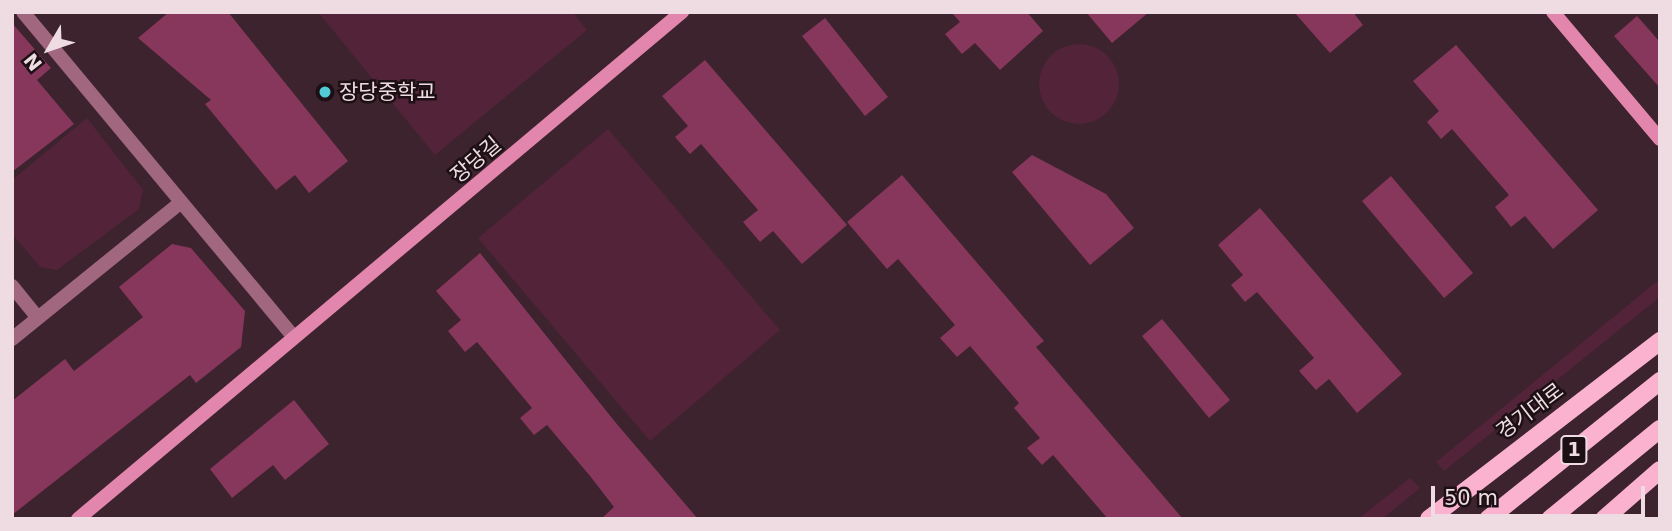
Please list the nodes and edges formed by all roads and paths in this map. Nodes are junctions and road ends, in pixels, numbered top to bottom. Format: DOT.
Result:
graph roads {
  1 [pos="23,12"];
  2 [pos="682,12"];
  3 [pos="1553,12"];
  4 [pos="1660,138"];
  5 [pos="180,203"];
  6 [pos="12,286"];
  7 [pos="38,318"];
  8 [pos="293,336"];
  9 [pos="12,339"];
  10 [pos="1660,341"];
  11 [pos="1660,381"];
  12 [pos="1660,429"];
  13 [pos="1660,470"];
  14 [pos="78,519"];
  15 [pos="1429,519"];
  16 [pos="1488,519"];
  17 [pos="1550,519"];
  18 [pos="1604,519"];
  1 -- 5 [label="street"];
  2 -- 8 [label="street, 장당길"];
  3 -- 4 [label="street"];
  5 -- 7 [label="street"];
  5 -- 8 [label="street"];
  6 -- 7 [label="street"];
  7 -- 9 [label="street"];
  8 -- 14 [label="street, 장당길"];
  10 -- 15 [label="main road, 경기대로"];
  11 -- 16 [label="main road, 1"];
  12 -- 17 [label="main road, 1"];
  13 -- 18 [label="main road"];
}
